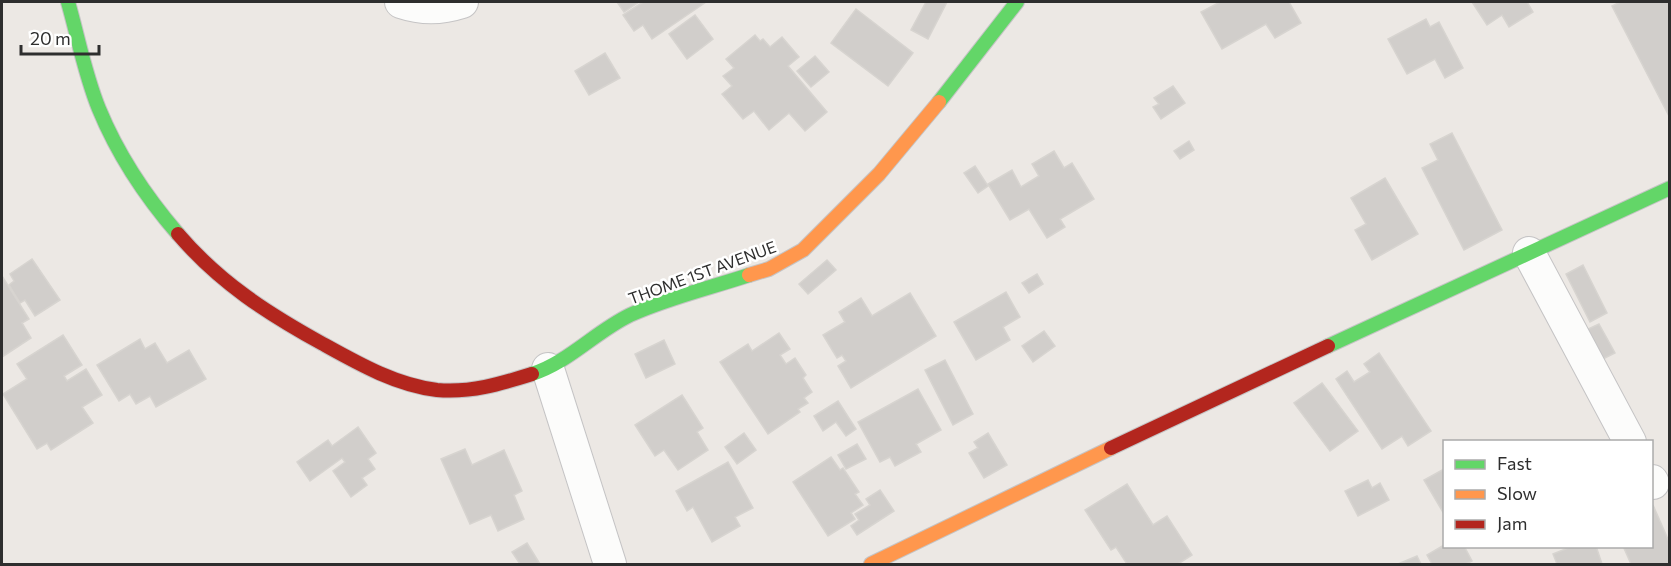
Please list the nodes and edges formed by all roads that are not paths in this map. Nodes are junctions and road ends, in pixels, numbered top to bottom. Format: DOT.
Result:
graph roads {
  1 [pos="68,2"];
  2 [pos="401,2"];
  3 [pos="462,2"];
  4 [pos="1017,2"];
  5 [pos="1670,188"];
  6 [pos="1529,253"];
  7 [pos="548,369"];
  8 [pos="1629,440"];
  9 [pos="610,564"];
  10 [pos="871,564"];
  1 -- 7 [label="street, THOME 1ST AVENUE"];
  2 -- 3 [label="street"];
  4 -- 7 [label="street, THOME 1ST AVENUE"];
  5 -- 6 [label="street"];
  6 -- 8 [label="street"];
  6 -- 10 [label="street"];
  7 -- 9 [label="street"];
}
